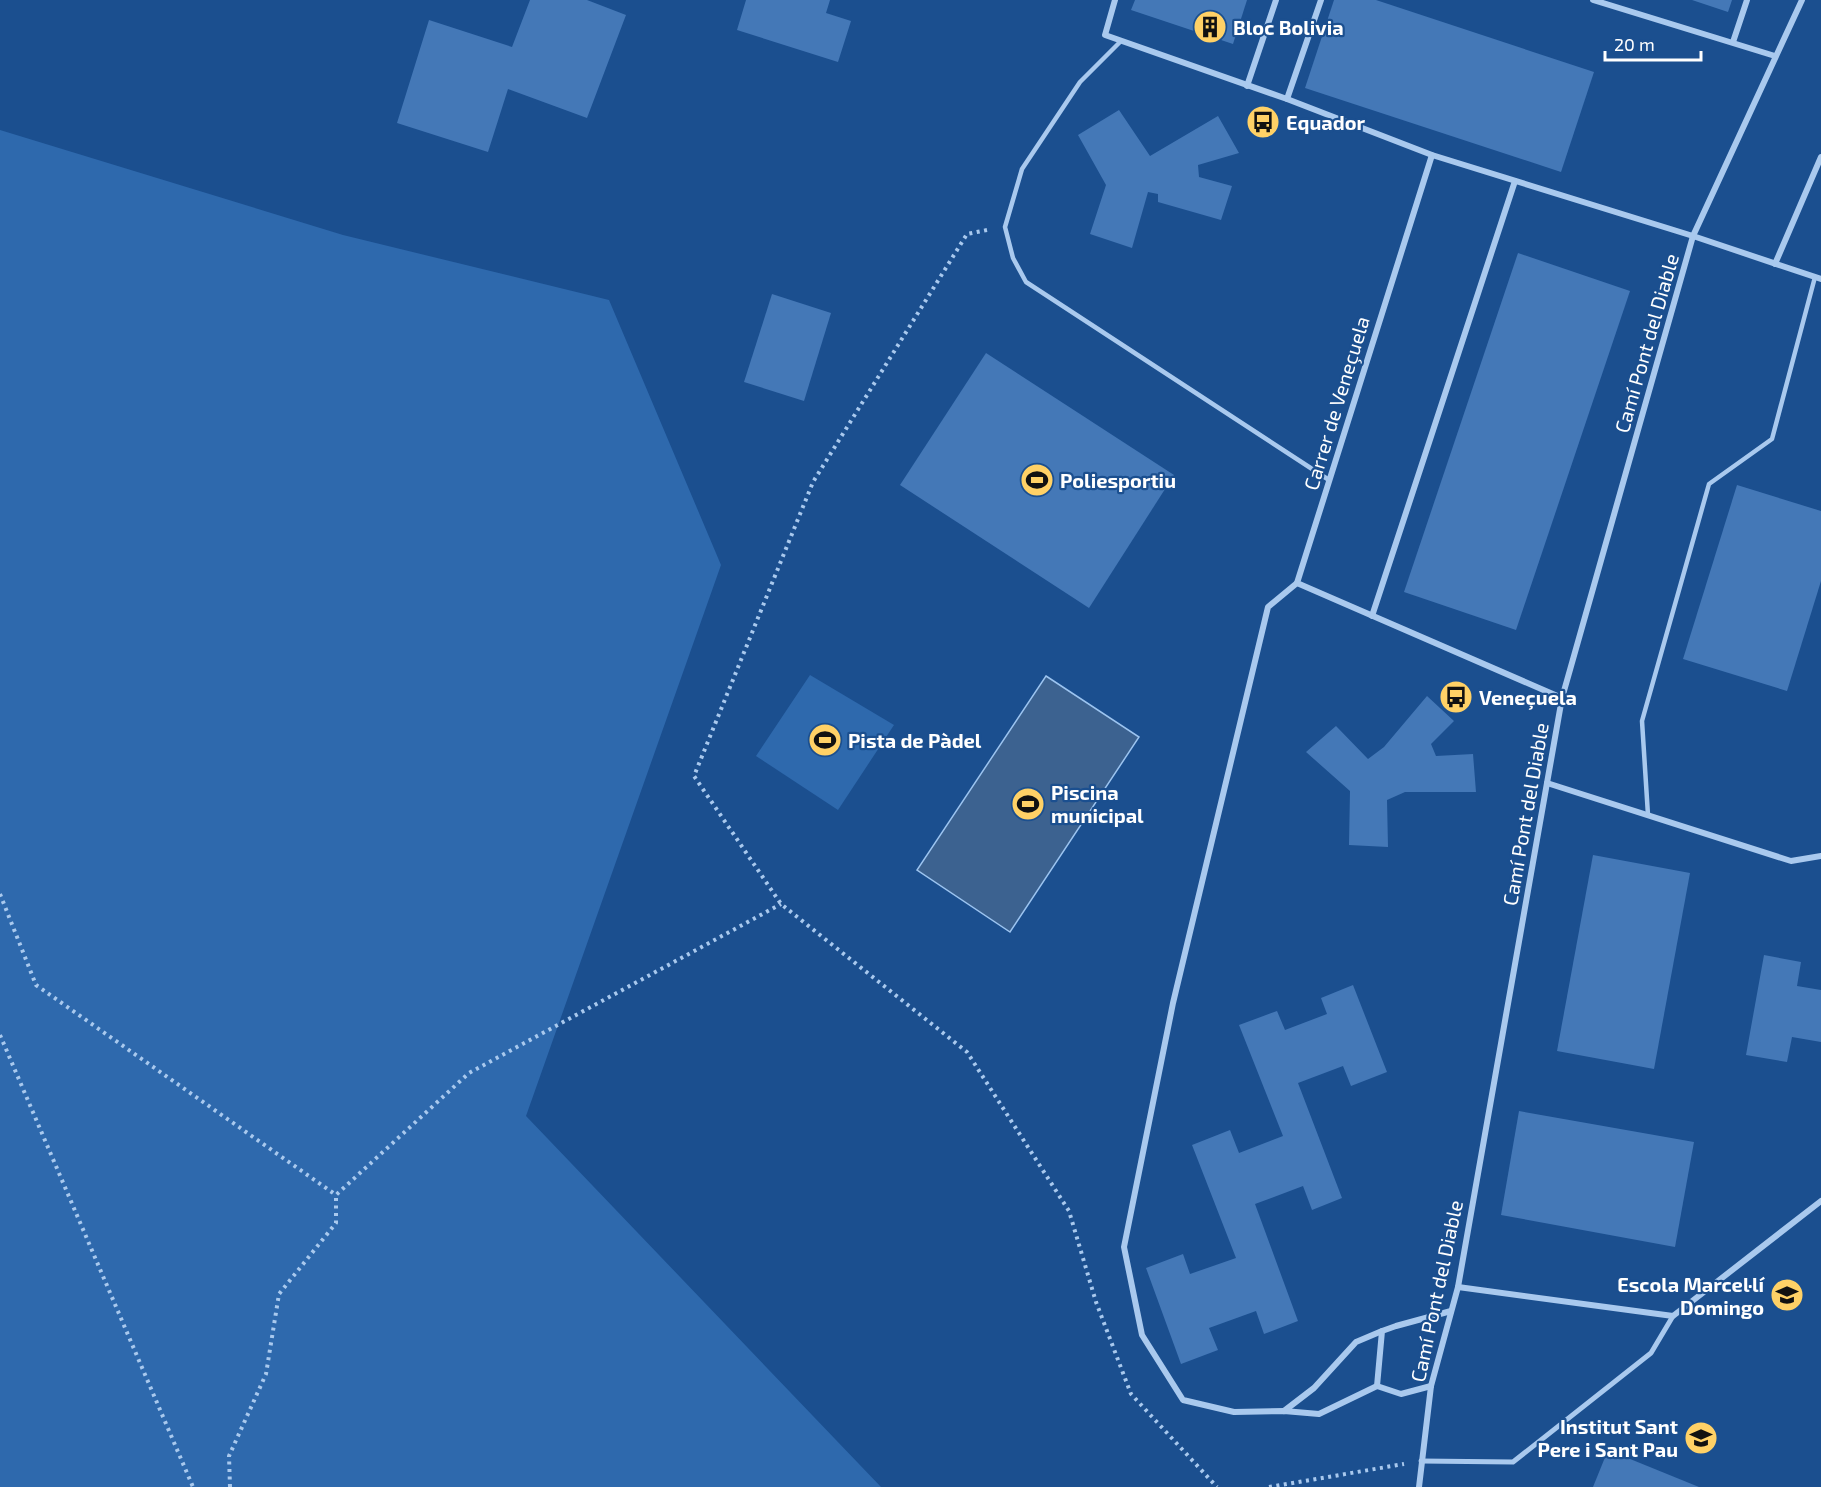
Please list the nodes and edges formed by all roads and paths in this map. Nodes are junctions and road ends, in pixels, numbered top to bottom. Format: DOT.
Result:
graph roads {
  1 [pos="1115,0"];
  2 [pos="1276,0"];
  3 [pos="1321,0"];
  4 [pos="1593,0"];
  5 [pos="1747,0"];
  6 [pos="1802,0"];
  7 [pos="1601,2"];
  8 [pos="1121,41"];
  9 [pos="1733,42"];
  10 [pos="1775,56"];
  11 [pos="1248,86"];
  12 [pos="1287,99"];
  13 [pos="1432,155"];
  14 [pos="1821,157"];
  15 [pos="1515,181"];
  16 [pos="1005,227"];
  17 [pos="1693,236"];
  18 [pos="1775,264"];
  19 [pos="1818,278"];
  20 [pos="1329,480"];
  21 [pos="1297,584"];
  22 [pos="1372,616"];
  23 [pos="1562,698"];
  24 [pos="1547,783"];
  25 [pos="1648,815"];
  26 [pos="1821,856"];
  27 [pos="0,894"];
  28 [pos="781,904"];
  29 [pos="0,1035"];
  30 [pos="336,1195"];
  31 [pos="1821,1201"];
  32 [pos="1458,1287"];
  33 [pos="1451,1311"];
  34 [pos="1673,1316"];
  35 [pos="1382,1331"];
  36 [pos="1377,1386"];
  37 [pos="1431,1386"];
  38 [pos="1284,1411"];
  39 [pos="1421,1461"];
  40 [pos="193,1487"];
  41 [pos="230,1487"];
  42 [pos="1217,1487"];
  43 [pos="1269,1487"];
  44 [pos="1419,1487"];
  1 -- 8 [label="street"];
  2 -- 11 [label="street"];
  3 -- 12 [label="street"];
  4 -- 7 [label="street"];
  5 -- 9 [label="street"];
  6 -- 10 [label="street, Camí Pont del Diable"];
  7 -- 9 [label="street"];
  8 -- 11 [label="street"];
  8 -- 16 [label="lane"];
  9 -- 10 [label="street"];
  10 -- 17 [label="street, Camí Pont del Diable"];
  11 -- 12 [label="street"];
  12 -- 13 [label="street"];
  13 -- 15 [label="street"];
  13 -- 20 [label="street, Carrer de Veneçuela"];
  14 -- 18 [label="street"];
  15 -- 17 [label="street"];
  15 -- 22 [label="street"];
  16 -- 20 [label="lane"];
  16 -- 28 [label="path"];
  17 -- 18 [label="street"];
  17 -- 23 [label="street, Camí Pont del Diable"];
  18 -- 19 [label="street"];
  19 -- 25 [label="lane"];
  20 -- 21 [label="street, Carrer de Veneçuela"];
  21 -- 22 [label="street"];
  21 -- 38 [label="street"];
  22 -- 23 [label="street"];
  23 -- 24 [label="street, Camí Pont del Diable"];
  24 -- 25 [label="street"];
  24 -- 32 [label="street, Camí Pont del Diable"];
  25 -- 26 [label="street"];
  27 -- 30 [label="path"];
  28 -- 30 [label="path"];
  28 -- 42 [label="path"];
  29 -- 40 [label="path"];
  30 -- 41 [label="path"];
  31 -- 34 [label="street"];
  32 -- 33 [label="street, Camí Pont del Diable"];
  32 -- 34 [label="street"];
  33 -- 35 [label="street"];
  33 -- 37 [label="street, Camí Pont del Diable"];
  34 -- 39 [label="street"];
  35 -- 36 [label="street"];
  35 -- 38 [label="street"];
  36 -- 37 [label="street"];
  36 -- 38 [label="street"];
  37 -- 39 [label="street, Camí Pont del Diable"];
  39 -- 43 [label="path"];
  39 -- 44 [label="street, Camí Pont del Diable"];
}
